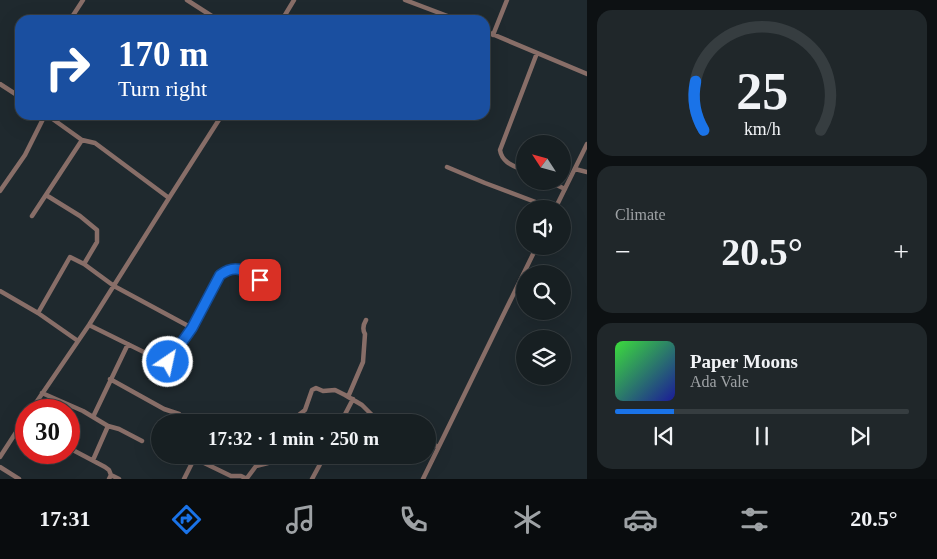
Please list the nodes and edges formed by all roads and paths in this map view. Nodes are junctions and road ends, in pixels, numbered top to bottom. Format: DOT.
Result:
graph roads {
  1 [pos="83,0"];
  2 [pos="187,0"];
  3 [pos="294,0"];
  4 [pos="405,0"];
  5 [pos="507,0"];
  6 [pos="417,2"];
  7 [pos="73,15"];
  8 [pos="210,15"];
  9 [pos="285,15"];
  10 [pos="447,15"];
  11 [pos="492,35"];
  12 [pos="537,53"];
  13 [pos="587,74"];
  14 [pos="0,84"];
  15 [pos="15,94"];
  16 [pos="43,120"];
  17 [pos="53,120"];
  18 [pos="219,120"];
  19 [pos="82,140"];
  20 [pos="587,144"];
  21 [pos="516,166"];
  22 [pos="447,167"];
  23 [pos="575,168"];
  24 [pos="587,172"];
  25 [pos="571,176"];
  26 [pos="0,191"];
  27 [pos="46,195"];
  28 [pos="169,198"];
  29 [pos="530,200"];
  30 [pos="32,216"];
  31 [pos="533,255"];
  32 [pos="84,264"];
  33 [pos="260,280"];
  34 [pos="114,286"];
  35 [pos="0,292"];
  36 [pos="38,313"];
  37 [pos="366,320"];
  38 [pos="89,325"];
  39 [pos="192,328"];
  40 [pos="78,341"];
  41 [pos="128,344"];
  42 [pos="110,379"];
  43 [pos="42,393"];
  44 [pos="351,398"];
  45 [pos="38,399"];
  46 [pos="179,414"];
  47 [pos="300,414"];
  48 [pos="344,414"];
  49 [pos="369,414"];
  50 [pos="93,417"];
  51 [pos="108,426"];
  52 [pos="15,433"];
  53 [pos="142,441"];
  54 [pos="438,447"];
  55 [pos="80,453"];
  56 [pos="0,457"];
  57 [pos="94,460"];
  58 [pos="264,464"];
  59 [pos="320,464"];
  60 [pos="0,467"];
  61 [pos="110,477"];
  62 [pos="230,478"];
  63 [pos="19,479"];
  64 [pos="119,479"];
  65 [pos="184,479"];
  66 [pos="247,479"];
  67 [pos="312,479"];
  68 [pos="423,479"];
  1 -- 7 [label="street"];
  2 -- 8 [label="street"];
  3 -- 9 [label="street"];
  4 -- 6 [label="street"];
  5 -- 11 [label="street"];
  6 -- 10 [label="street"];
  11 -- 12 [label="street"];
  12 -- 13 [label="street"];
  12 -- 21 [label="street"];
  14 -- 15 [label="street"];
  16 -- 26 [label="street"];
  17 -- 19 [label="street"];
  18 -- 28 [label="street"];
  19 -- 27 [label="street"];
  19 -- 28 [label="street"];
  20 -- 23 [label="street"];
  22 -- 29 [label="street"];
  23 -- 24 [label="street"];
  23 -- 25 [label="street"];
  27 -- 30 [label="street"];
  27 -- 32 [label="street"];
  28 -- 34 [label="street"];
  31 -- 54 [label="street"];
  32 -- 34 [label="street"];
  32 -- 36 [label="street"];
  33 -- 39 [label="street"];
  34 -- 38 [label="street"];
  34 -- 39 [label="street"];
  35 -- 36 [label="street"];
  36 -- 40 [label="street"];
  37 -- 44 [label="street"];
  38 -- 40 [label="street"];
  38 -- 41 [label="street"];
  39 -- 41 [label="street"];
  40 -- 43 [label="street"];
  41 -- 42 [label="street"];
  42 -- 46 [label="street"];
  42 -- 50 [label="street"];
  43 -- 45 [label="street"];
  43 -- 50 [label="street"];
  44 -- 47 [label="street"];
  44 -- 48 [label="street"];
  44 -- 49 [label="street"];
  50 -- 51 [label="street"];
  51 -- 53 [label="street"];
  51 -- 57 [label="street"];
  52 -- 56 [label="street"];
  54 -- 68 [label="street"];
  55 -- 57 [label="street"];
  57 -- 61 [label="street"];
  58 -- 66 [label="street"];
  59 -- 67 [label="street"];
  60 -- 63 [label="street"];
  61 -- 64 [label="street"];
  62 -- 65 [label="street"];
  62 -- 66 [label="street"];
}
